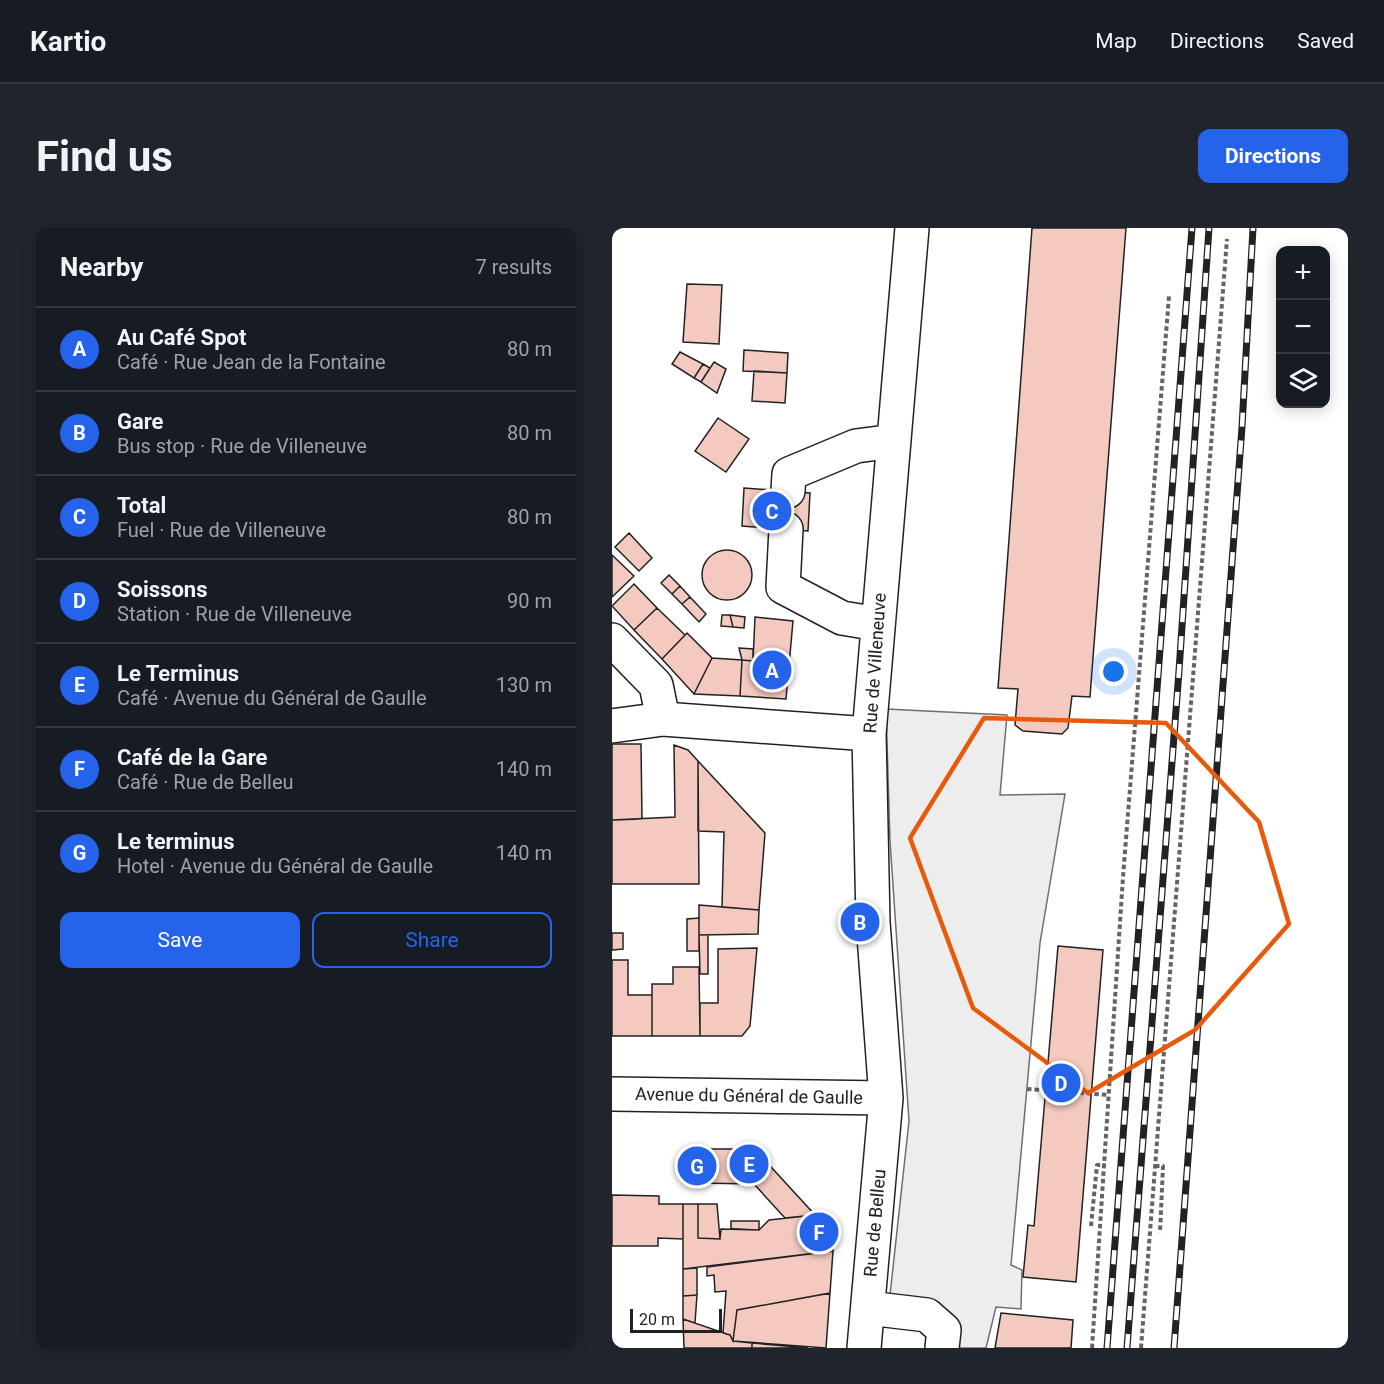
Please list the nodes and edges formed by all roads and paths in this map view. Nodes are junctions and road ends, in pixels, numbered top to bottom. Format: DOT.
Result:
graph roads {
  1 [pos="912,228"];
  2 [pos="1227,239"];
  3 [pos="1169,296"];
  4 [pos="894,441"];
  5 [pos="788,491"];
  6 [pos="786,529"];
  7 [pos="878,624"];
  8 [pos="612,640"];
  9 [pos="663,719"];
  10 [pos="612,726"];
  11 [pos="869,734"];
  12 [pos="1027,1089"];
  13 [pos="612,1094"];
  14 [pos="1109,1095"];
  15 [pos="886,1098"];
  16 [pos="1105,1165"];
  17 [pos="1155,1166"];
  18 [pos="1091,1226"];
  19 [pos="1160,1233"];
  20 [pos="868,1308"];
  21 [pos="864,1348"];
  22 [pos="942,1348"];
  23 [pos="1092,1348"];
  24 [pos="1141,1348"];
  1 -- 4 [label="street, Rue de Villeneuve"];
  2 -- 17 [label="path"];
  3 -- 14 [label="path"];
  4 -- 5 [label="street"];
  4 -- 7 [label="street, Rue de Villeneuve"];
  6 -- 7 [label="street"];
  7 -- 11 [label="street, Rue de Villeneuve"];
  8 -- 9 [label="street"];
  9 -- 10 [label="street"];
  9 -- 11 [label="street"];
  11 -- 15 [label="street, Rue de Villeneuve"];
  12 -- 14 [label="path"];
  13 -- 15 [label="street, Avenue du Général de Gaulle"];
  14 -- 16 [label="path"];
  15 -- 20 [label="street, Rue de Belleu"];
  16 -- 18 [label="path"];
  16 -- 23 [label="path"];
  17 -- 19 [label="path"];
  17 -- 24 [label="path"];
  20 -- 21 [label="street, Rue de Belleu"];
  20 -- 22 [label="street"];
}
